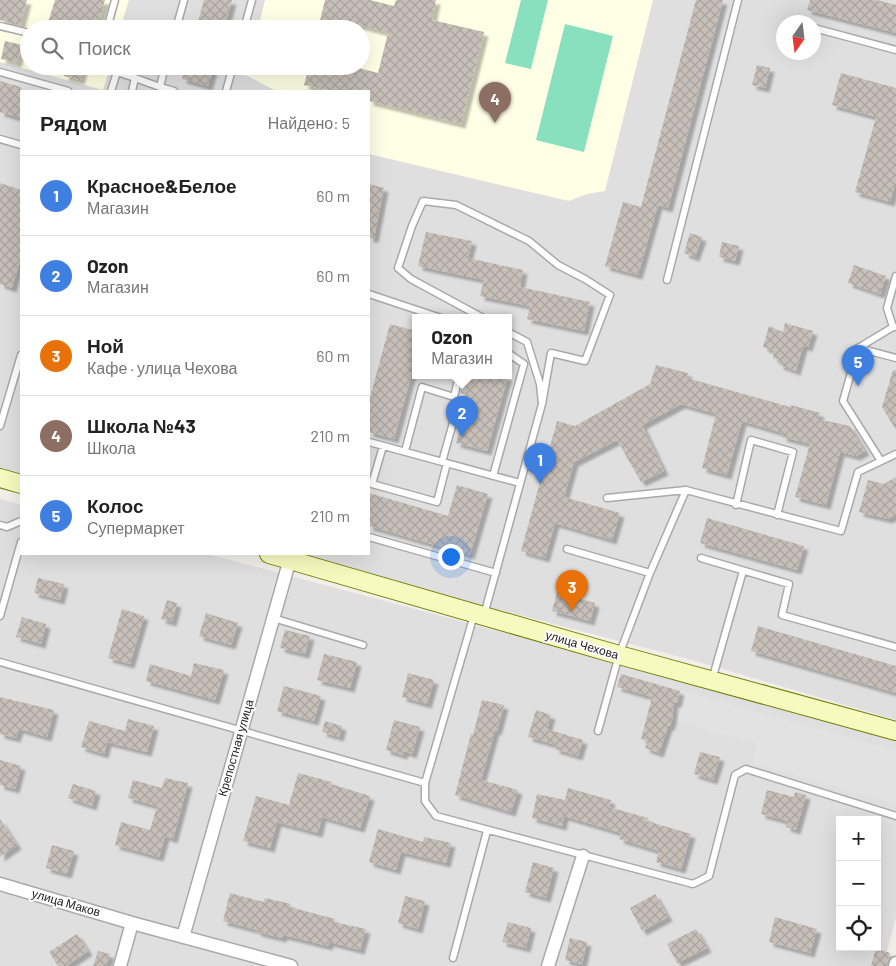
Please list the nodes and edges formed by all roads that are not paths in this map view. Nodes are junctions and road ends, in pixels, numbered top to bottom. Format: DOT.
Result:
graph roads {
  1 [pos="115,0"];
  2 [pos="184,0"];
  3 [pos="252,0"];
  4 [pos="738,0"];
  5 [pos="109,20"];
  6 [pos="178,20"];
  7 [pos="246,20"];
  8 [pos="0,26"];
  9 [pos="821,30"];
  10 [pos="20,31"];
  11 [pos="896,50"];
  12 [pos="0,72"];
  13 [pos="115,75"];
  14 [pos="126,75"];
  15 [pos="163,75"];
  16 [pos="231,75"];
  17 [pos="135,78"];
  18 [pos="160,87"];
  19 [pos="64,90"];
  20 [pos="111,90"];
  21 [pos="132,90"];
  22 [pos="170,90"];
  23 [pos="227,90"];
  24 [pos="0,139"];
  25 [pos="20,145"];
  26 [pos="896,276"];
  27 [pos="667,280"];
  28 [pos="370,294"];
  29 [pos="429,314"];
  30 [pos="476,314"];
  31 [pos="894,327"];
  32 [pos="512,334"];
  33 [pos="858,348"];
  34 [pos="512,356"];
  35 [pos="20,358"];
  36 [pos="896,358"];
  37 [pos="458,379"];
  38 [pos="454,397"];
  39 [pos="542,404"];
  40 [pos="0,426"];
  41 [pos="370,442"];
  42 [pos="383,446"];
  43 [pos="405,451"];
  44 [pos="896,454"];
  45 [pos="881,461"];
  46 [pos="445,463"];
  47 [pos="493,476"];
  48 [pos="0,478"];
  49 [pos="520,483"];
  50 [pos="20,484"];
  51 [pos="686,490"];
  52 [pos="607,498"];
  53 [pos="736,505"];
  54 [pos="777,515"];
  55 [pos="20,521"];
  56 [pos="0,525"];
  57 [pos="370,537"];
  58 [pos="20,546"];
  59 [pos="567,549"];
  60 [pos="276,555"];
  61 [pos="290,557"];
  62 [pos="700,558"];
  63 [pos="743,570"];
  64 [pos="496,573"];
  65 [pos="650,573"];
  66 [pos="479,615"];
  67 [pos="0,616"];
  68 [pos="273,618"];
  69 [pos="363,644"];
  70 [pos="896,647"];
  71 [pos="619,656"];
  72 [pos="0,662"];
  73 [pos="712,681"];
  74 [pos="242,730"];
  75 [pos="598,731"];
  76 [pos="896,731"];
  77 [pos="425,783"];
  78 [pos="896,816"];
  79 [pos="487,830"];
  80 [pos="583,856"];
  81 [pos="0,884"];
  82 [pos="132,923"];
  83 [pos="183,937"];
  84 [pos="452,958"];
  85 [pos="244,960"];
  86 [pos="120,966"];
  87 [pos="291,966"];
  88 [pos="548,966"];
  1 -- 5 [label="lane"];
  2 -- 6 [label="lane"];
  3 -- 7 [label="lane"];
  4 -- 27 [label="lane"];
  8 -- 10 [label="lane"];
  9 -- 11 [label="lane"];
  12 -- 19 [label="lane"];
  13 -- 20 [label="lane"];
  14 -- 17 [label="lane"];
  15 -- 18 [label="lane"];
  16 -- 23 [label="lane"];
  17 -- 18 [label="lane"];
  17 -- 21 [label="lane"];
  18 -- 22 [label="lane"];
  24 -- 25 [label="lane"];
  26 -- 31 [label="lane"];
  28 -- 29 [label="lane"];
  30 -- 39 [label="lane"];
  31 -- 33 [label="lane"];
  32 -- 39 [label="lane"];
  33 -- 36 [label="lane"];
  33 -- 45 [label="lane"];
  34 -- 47 [label="lane"];
  35 -- 40 [label="lane"];
  37 -- 38 [label="lane"];
  38 -- 43 [label="lane"];
  38 -- 46 [label="lane"];
  39 -- 49 [label="lane"];
  41 -- 42 [label="lane"];
  42 -- 43 [label="lane"];
  42 -- 46 [label="lane"];
  43 -- 46 [label="lane"];
  44 -- 45 [label="lane"];
  45 -- 54 [label="lane"];
  46 -- 47 [label="lane"];
  47 -- 49 [label="lane"];
  48 -- 50 [label="street"];
  49 -- 64 [label="lane"];
  51 -- 52 [label="lane"];
  51 -- 53 [label="lane"];
  51 -- 65 [label="lane"];
  53 -- 54 [label="lane"];
  53 -- 54 [label="lane"];
  55 -- 56 [label="lane"];
  57 -- 64 [label="lane"];
  58 -- 67 [label="lane"];
  59 -- 65 [label="lane"];
  60 -- 61 [label="street, улица Чехова"];
  61 -- 66 [label="street, улица Чехова"];
  61 -- 68 [label="street, Крепостная улица"];
  62 -- 63 [label="lane"];
  63 -- 70 [label="lane"];
  63 -- 73 [label="lane"];
  64 -- 66 [label="lane"];
  65 -- 71 [label="lane"];
  66 -- 71 [label="street, улица Чехова"];
  66 -- 77 [label="lane"];
  68 -- 69 [label="lane"];
  68 -- 74 [label="street, Крепостная улица"];
  71 -- 73 [label="street, улица Чехова"];
  71 -- 75 [label="lane"];
  72 -- 74 [label="lane"];
  73 -- 76 [label="street, улица Чехова"];
  74 -- 77 [label="lane"];
  74 -- 83 [label="street, Крепостная улица"];
  77 -- 79 [label="lane"];
  78 -- 80 [label="lane"];
  79 -- 80 [label="lane"];
  79 -- 84 [label="lane"];
  80 -- 88 [label="street"];
  81 -- 82 [label="street, улица Маков"];
  82 -- 83 [label="street"];
  82 -- 86 [label="street"];
  83 -- 85 [label="street"];
  85 -- 87 [label="street"];
}
